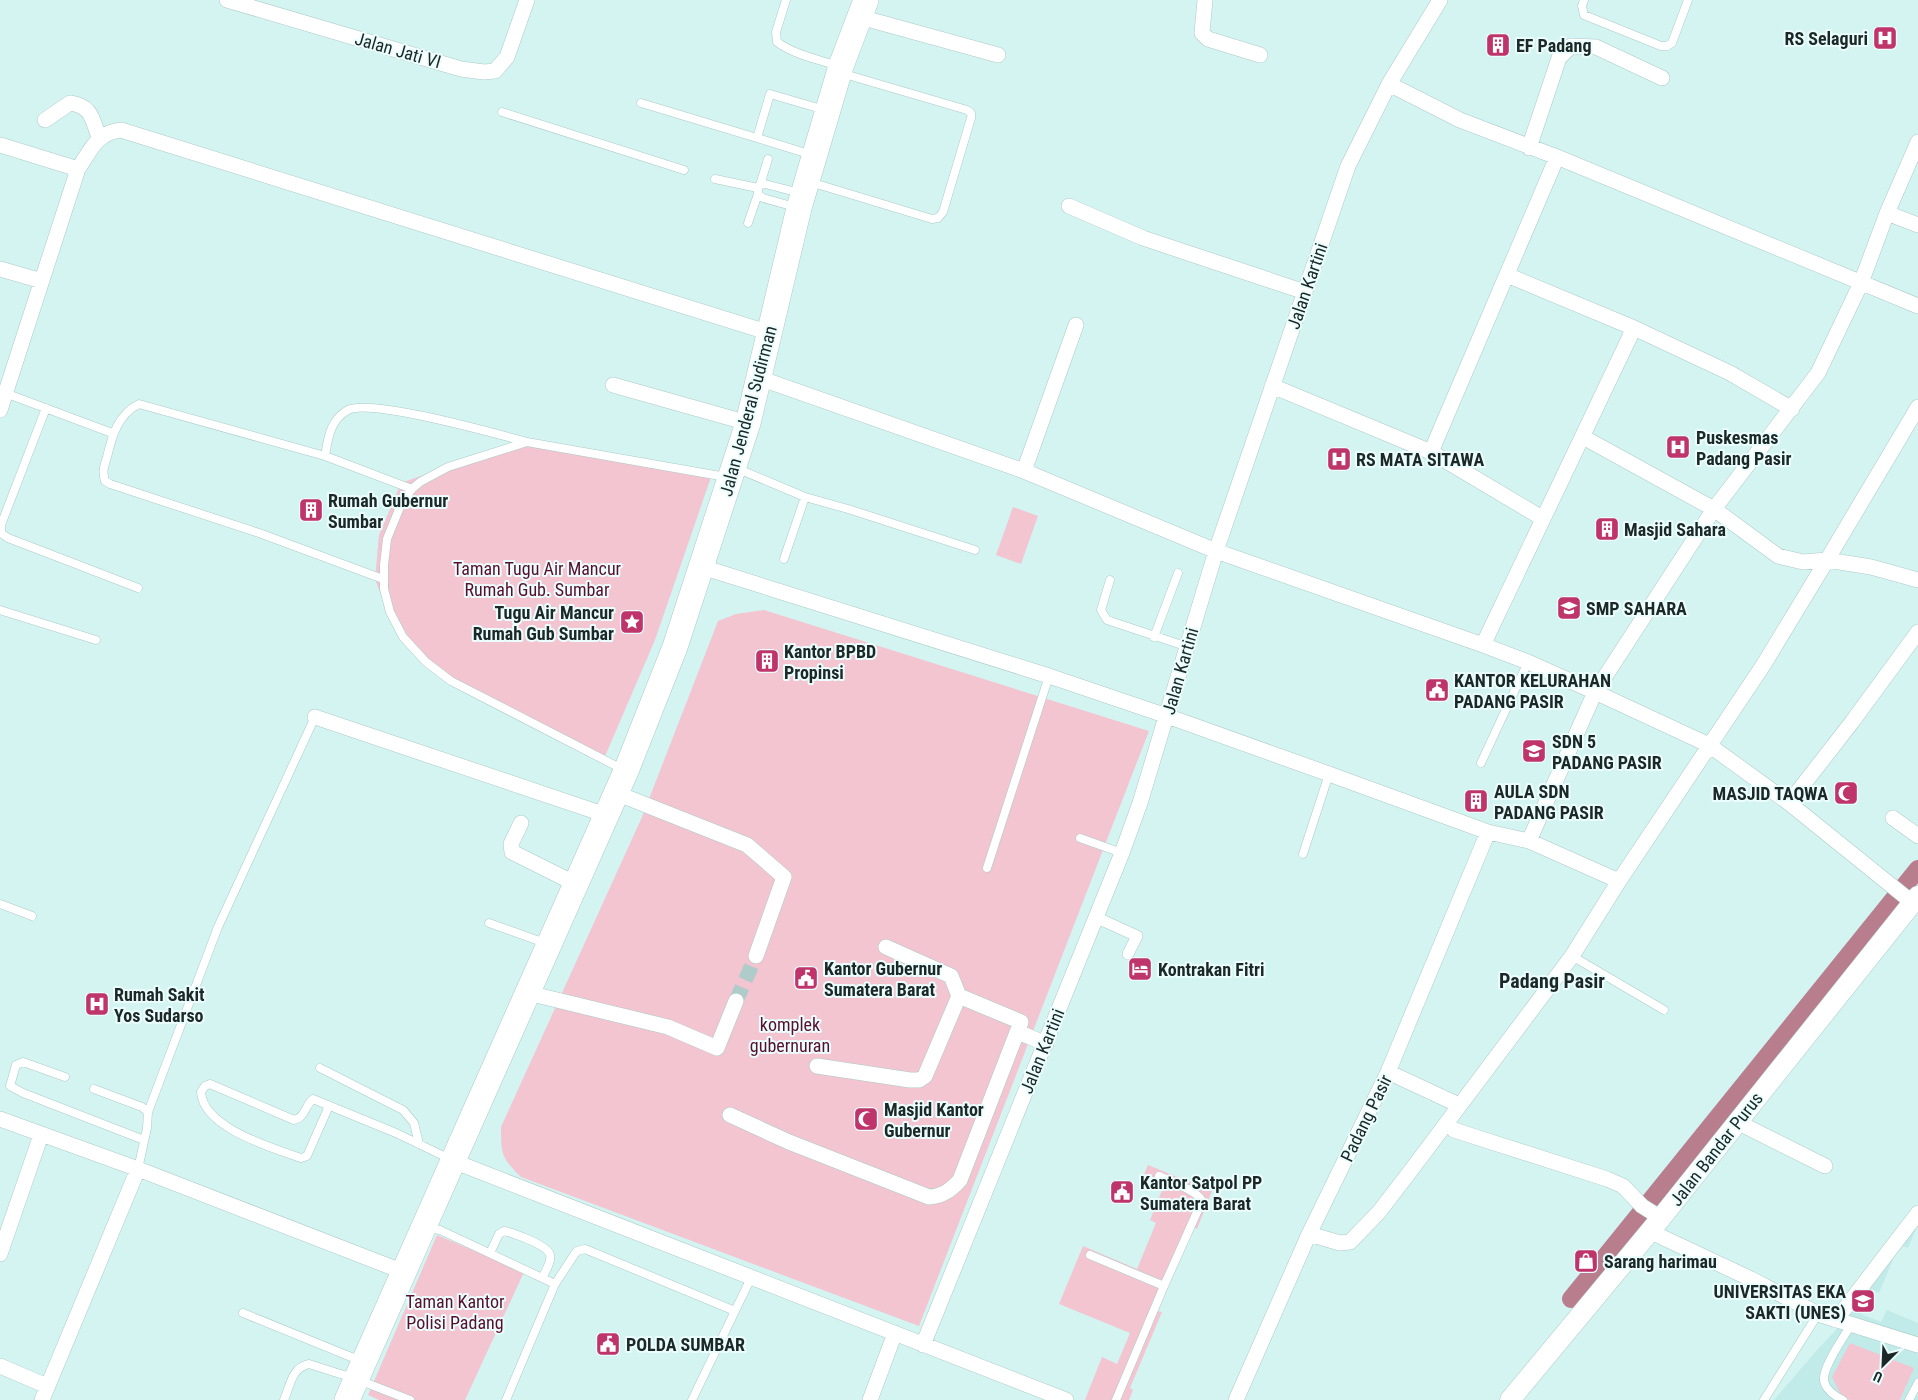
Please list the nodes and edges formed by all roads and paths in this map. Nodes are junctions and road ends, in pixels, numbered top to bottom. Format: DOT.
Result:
graph roads {
  1 [pos="227,0"];
  2 [pos="527,0"];
  3 [pos="786,0"];
  4 [pos="1205,0"];
  5 [pos="1440,0"];
  6 [pos="1584,0"];
  7 [pos="1688,0"];
  8 [pos="862,5"];
  9 [pos="998,55"];
  10 [pos="1260,55"];
  11 [pos="840,70"];
  12 [pos="1662,78"];
  13 [pos="1389,84"];
  14 [pos="641,103"];
  15 [pos="828,110"];
  16 [pos="502,112"];
  17 [pos="45,120"];
  18 [pos="99,137"];
  19 [pos="757,138"];
  20 [pos="1918,142"];
  21 [pos="0,145"];
  22 [pos="1529,148"];
  23 [pos="814,155"];
  24 [pos="1557,157"];
  25 [pos="768,160"];
  26 [pos="78,169"];
  27 [pos="684,170"];
  28 [pos="715,179"];
  29 [pos="759,189"];
  30 [pos="803,194"];
  31 [pos="1069,206"];
  32 [pos="1887,213"];
  33 [pos="748,223"];
  34 [pos="1918,226"];
  35 [pos="0,269"];
  36 [pos="1507,275"];
  37 [pos="42,281"];
  38 [pos="1861,283"];
  39 [pos="1305,292"];
  40 [pos="1918,306"];
  41 [pos="1076,325"];
  42 [pos="1634,328"];
  43 [pos="770,333"];
  44 [pos="759,378"];
  45 [pos="613,385"];
  46 [pos="1272,386"];
  47 [pos="3,393"];
  48 [pos="1918,407"];
  49 [pos="46,408"];
  50 [pos="1792,409"];
  51 [pos="0,410"];
  52 [pos="748,424"];
  53 [pos="112,433"];
  54 [pos="1583,437"];
  55 [pos="527,442"];
  56 [pos="1431,452"];
  57 [pos="325,456"];
  58 [pos="1024,471"];
  59 [pos="732,473"];
  60 [pos="412,489"];
  61 [pos="805,497"];
  62 [pos="1714,509"];
  63 [pos="1542,518"];
  64 [pos="975,550"];
  65 [pos="1216,551"];
  66 [pos="784,559"];
  67 [pos="1827,560"];
  68 [pos="702,567"];
  69 [pos="1178,573"];
  70 [pos="384,579"];
  71 [pos="1110,580"];
  72 [pos="1918,580"];
  73 [pos="138,588"];
  74 [pos="0,610"];
  75 [pos="1918,632"];
  76 [pos="1154,637"];
  77 [pos="96,640"];
  78 [pos="1483,645"];
  79 [pos="1188,647"];
  80 [pos="1528,662"];
  81 [pos="1049,676"];
  82 [pos="1595,692"];
  83 [pos="1167,716"];
  84 [pos="315,717"];
  85 [pos="1709,745"];
  86 [pos="1482,763"];
  87 [pos="1329,774"];
  88 [pos="621,782"];
  89 [pos="1789,803"];
  90 [pos="606,815"];
  91 [pos="1893,818"];
  92 [pos="521,823"];
  93 [pos="1488,832"];
  94 [pos="1918,836"];
  95 [pos="1080,838"];
  96 [pos="1529,841"];
  97 [pos="1122,853"];
  98 [pos="1303,854"];
  99 [pos="987,868"];
  100 [pos="1619,880"];
  101 [pos="576,884"];
  102 [pos="1911,898"];
  103 [pos="0,904"];
  104 [pos="32,916"];
  105 [pos="1095,917"];
  106 [pos="489,922"];
  107 [pos="549,945"];
  108 [pos="886,947"];
  109 [pos="1128,954"];
  110 [pos="756,956"];
  111 [pos="1572,956"];
  112 [pos="528,993"];
  113 [pos="960,996"];
  114 [pos="736,1001"];
  115 [pos="1664,1010"];
  116 [pos="1018,1032"];
  117 [pos="1046,1044"];
  118 [pos="817,1066"];
  119 [pos="320,1068"];
  120 [pos="1388,1072"];
  121 [pos="65,1077"];
  122 [pos="94,1089"];
  123 [pos="1460,1105"];
  124 [pos="329,1106"];
  125 [pos="148,1112"];
  126 [pos="730,1115"];
  127 [pos="0,1119"];
  128 [pos="1737,1122"];
  129 [pos="1454,1130"];
  130 [pos="41,1134"];
  131 [pos="144,1140"];
  132 [pos="419,1144"];
  133 [pos="453,1161"];
  134 [pos="1825,1166"];
  135 [pos="138,1170"];
  136 [pos="1159,1176"];
  137 [pos="1918,1213"];
  138 [pos="1651,1217"];
  139 [pos="424,1226"];
  140 [pos="1309,1234"];
  141 [pos="490,1253"];
  142 [pos="0,1254"];
  143 [pos="1090,1255"];
  144 [pos="404,1272"];
  145 [pos="542,1278"];
  146 [pos="751,1278"];
  147 [pos="555,1284"];
  148 [pos="1164,1286"];
  149 [pos="735,1311"];
  150 [pos="243,1313"];
  151 [pos="1818,1314"];
  152 [pos="1836,1320"];
  153 [pos="1851,1325"];
  154 [pos="894,1332"];
  155 [pos="923,1345"];
  156 [pos="1918,1345"];
  157 [pos="0,1366"];
  158 [pos="356,1380"];
  159 [pos="1918,1383"];
  160 [pos="44,1393"];
  161 [pos="1049,1397"];
  162 [pos="284,1400"];
  163 [pos="410,1400"];
  164 [pos="506,1400"];
  165 [pos="692,1400"];
  166 [pos="870,1400"];
  167 [pos="1066,1400"];
  168 [pos="1116,1400"];
  169 [pos="1236,1400"];
  170 [pos="1510,1400"];
  171 [pos="1764,1400"];
  172 [pos="1843,1400"];
  173 [pos="1909,1400"];
  1 -- 2 [label="street, Jalan Jati VI"];
  3 -- 11 [label="lane"];
  4 -- 10 [label="street"];
  5 -- 13 [label="street, Jalan Kartini"];
  6 -- 7 [label="lane"];
  8 -- 9 [label="street"];
  8 -- 11 [label="main road, Jalan Jenderal Sudirman"];
  11 -- 15 [label="main road, Jalan Jenderal Sudirman"];
  11 -- 30 [label="lane"];
  12 -- 22 [label="street"];
  13 -- 22 [label="street"];
  13 -- 39 [label="street, Jalan Kartini"];
  14 -- 19 [label="lane"];
  15 -- 19 [label="lane"];
  15 -- 23 [label="main road, Jalan Jenderal Sudirman"];
  16 -- 27 [label="lane"];
  17 -- 18 [label="street"];
  18 -- 26 [label="street"];
  18 -- 43 [label="street"];
  19 -- 23 [label="lane"];
  20 -- 32 [label="street"];
  21 -- 26 [label="street"];
  22 -- 24 [label="street"];
  23 -- 30 [label="main road, Jalan Jenderal Sudirman"];
  24 -- 36 [label="street"];
  24 -- 38 [label="street"];
  25 -- 29 [label="lane"];
  26 -- 37 [label="street"];
  28 -- 29 [label="lane"];
  29 -- 30 [label="lane"];
  29 -- 30 [label="lane"];
  29 -- 33 [label="lane"];
  30 -- 43 [label="main road, Jalan Jenderal Sudirman"];
  31 -- 39 [label="street"];
  32 -- 34 [label="street"];
  32 -- 38 [label="street"];
  35 -- 37 [label="street"];
  36 -- 42 [label="street"];
  36 -- 56 [label="street"];
  37 -- 47 [label="street"];
  38 -- 40 [label="street"];
  38 -- 50 [label="street"];
  39 -- 46 [label="street, Jalan Kartini"];
  41 -- 58 [label="street"];
  42 -- 50 [label="street"];
  42 -- 54 [label="street"];
  43 -- 44 [label="main road, Jalan Jenderal Sudirman"];
  44 -- 52 [label="main road, Jalan Jenderal Sudirman"];
  44 -- 58 [label="street"];
  45 -- 52 [label="street"];
  46 -- 56 [label="street"];
  46 -- 65 [label="street, Jalan Kartini"];
  47 -- 49 [label="lane"];
  47 -- 51 [label="street"];
  48 -- 67 [label="street"];
  49 -- 53 [label="lane"];
  49 -- 73 [label="lane"];
  50 -- 62 [label="street"];
  52 -- 59 [label="main road, Jalan Jenderal Sudirman"];
  53 -- 57 [label="lane"];
  53 -- 70 [label="lane"];
  54 -- 62 [label="street"];
  54 -- 63 [label="street"];
  55 -- 57 [label="lane"];
  55 -- 59 [label="lane"];
  55 -- 60 [label="lane"];
  56 -- 63 [label="street"];
  57 -- 60 [label="lane"];
  58 -- 65 [label="street"];
  59 -- 61 [label="lane"];
  59 -- 68 [label="main road, Jalan Jenderal Sudirman"];
  60 -- 70 [label="lane"];
  61 -- 64 [label="lane"];
  61 -- 66 [label="lane"];
  62 -- 67 [label="street"];
  62 -- 82 [label="street"];
  63 -- 78 [label="street"];
  65 -- 78 [label="street"];
  65 -- 79 [label="street, Jalan Kartini"];
  67 -- 72 [label="street"];
  67 -- 85 [label="street"];
  68 -- 81 [label="street"];
  68 -- 88 [label="main road, Jalan Jenderal Sudirman"];
  69 -- 76 [label="lane"];
  70 -- 88 [label="lane"];
  71 -- 76 [label="lane"];
  74 -- 77 [label="lane"];
  75 -- 89 [label="street"];
  76 -- 79 [label="lane"];
  78 -- 80 [label="street"];
  79 -- 83 [label="street, Jalan Kartini"];
  80 -- 82 [label="street"];
  80 -- 86 [label="lane"];
  81 -- 83 [label="street"];
  81 -- 99 [label="lane"];
  82 -- 85 [label="street"];
  82 -- 96 [label="street"];
  83 -- 87 [label="street"];
  83 -- 97 [label="street, Jalan Kartini"];
  84 -- 90 [label="street"];
  84 -- 125 [label="lane"];
  85 -- 89 [label="street"];
  85 -- 100 [label="street"];
  87 -- 93 [label="street"];
  87 -- 98 [label="lane"];
  88 -- 90 [label="main road, Jalan Jenderal Sudirman"];
  88 -- 110 [label="street"];
  89 -- 102 [label="street"];
  90 -- 101 [label="main road, Jalan Jenderal Sudirman"];
  91 -- 94 [label="street"];
  92 -- 101 [label="street"];
  93 -- 96 [label="street"];
  93 -- 120 [label="street, Padang Pasir"];
  95 -- 97 [label="lane"];
  96 -- 100 [label="street"];
  97 -- 105 [label="street, Jalan Kartini"];
  100 -- 111 [label="street"];
  101 -- 107 [label="main road, Jalan Jenderal Sudirman"];
  102 -- 128 [label="street, Jalan Bandar Purus"];
  103 -- 104 [label="lane"];
  105 -- 109 [label="street"];
  105 -- 117 [label="street, Jalan Kartini"];
  106 -- 107 [label="lane"];
  107 -- 112 [label="main road, Jalan Jenderal Sudirman"];
  108 -- 113 [label="street"];
  111 -- 115 [label="lane"];
  111 -- 123 [label="street"];
  112 -- 114 [label="street"];
  112 -- 133 [label="main road, Jalan Jenderal Sudirman"];
  113 -- 116 [label="street"];
  113 -- 118 [label="street"];
  116 -- 117 [label="street"];
  116 -- 126 [label="street"];
  117 -- 155 [label="street, Jalan Kartini"];
  119 -- 132 [label="lane"];
  120 -- 123 [label="street"];
  120 -- 140 [label="street, Padang Pasir"];
  121 -- 131 [label="lane"];
  122 -- 125 [label="lane"];
  123 -- 140 [label="street"];
  124 -- 124 [label="lane"];
  124 -- 132 [label="lane"];
  125 -- 131 [label="lane"];
  127 -- 130 [label="street"];
  128 -- 134 [label="street"];
  128 -- 138 [label="street, Jalan Bandar Purus"];
  129 -- 138 [label="street"];
  130 -- 135 [label="street"];
  130 -- 142 [label="street"];
  131 -- 135 [label="lane"];
  132 -- 133 [label="lane"];
  133 -- 139 [label="main road, Jalan Jenderal Sudirman"];
  133 -- 146 [label="street"];
  135 -- 144 [label="street"];
  135 -- 160 [label="street"];
  136 -- 148 [label="lane"];
  137 -- 152 [label="street"];
  138 -- 151 [label="street"];
  138 -- 170 [label="street, Jalan Bandar Purus"];
  139 -- 141 [label="lane"];
  139 -- 144 [label="main road, Jalan Jenderal Sudirman"];
  140 -- 169 [label="street, Padang Pasir"];
  141 -- 145 [label="lane"];
  141 -- 145 [label="lane"];
  143 -- 148 [label="lane"];
  144 -- 158 [label="main road, Jalan Jenderal Sudirman"];
  145 -- 147 [label="lane"];
  146 -- 149 [label="lane"];
  146 -- 154 [label="street"];
  147 -- 149 [label="lane"];
  147 -- 164 [label="lane"];
  148 -- 168 [label="lane"];
  149 -- 165 [label="lane"];
  150 -- 158 [label="lane"];
  151 -- 152 [label="street"];
  151 -- 171 [label="lane"];
  152 -- 153 [label="street"];
  153 -- 156 [label="street"];
  153 -- 172 [label="lane"];
  154 -- 155 [label="street"];
  154 -- 166 [label="street"];
  155 -- 161 [label="street"];
  157 -- 160 [label="street"];
  158 -- 162 [label="lane"];
  158 -- 163 [label="lane"];
  159 -- 173 [label="lane"];
  161 -- 167 [label="street"];
}
